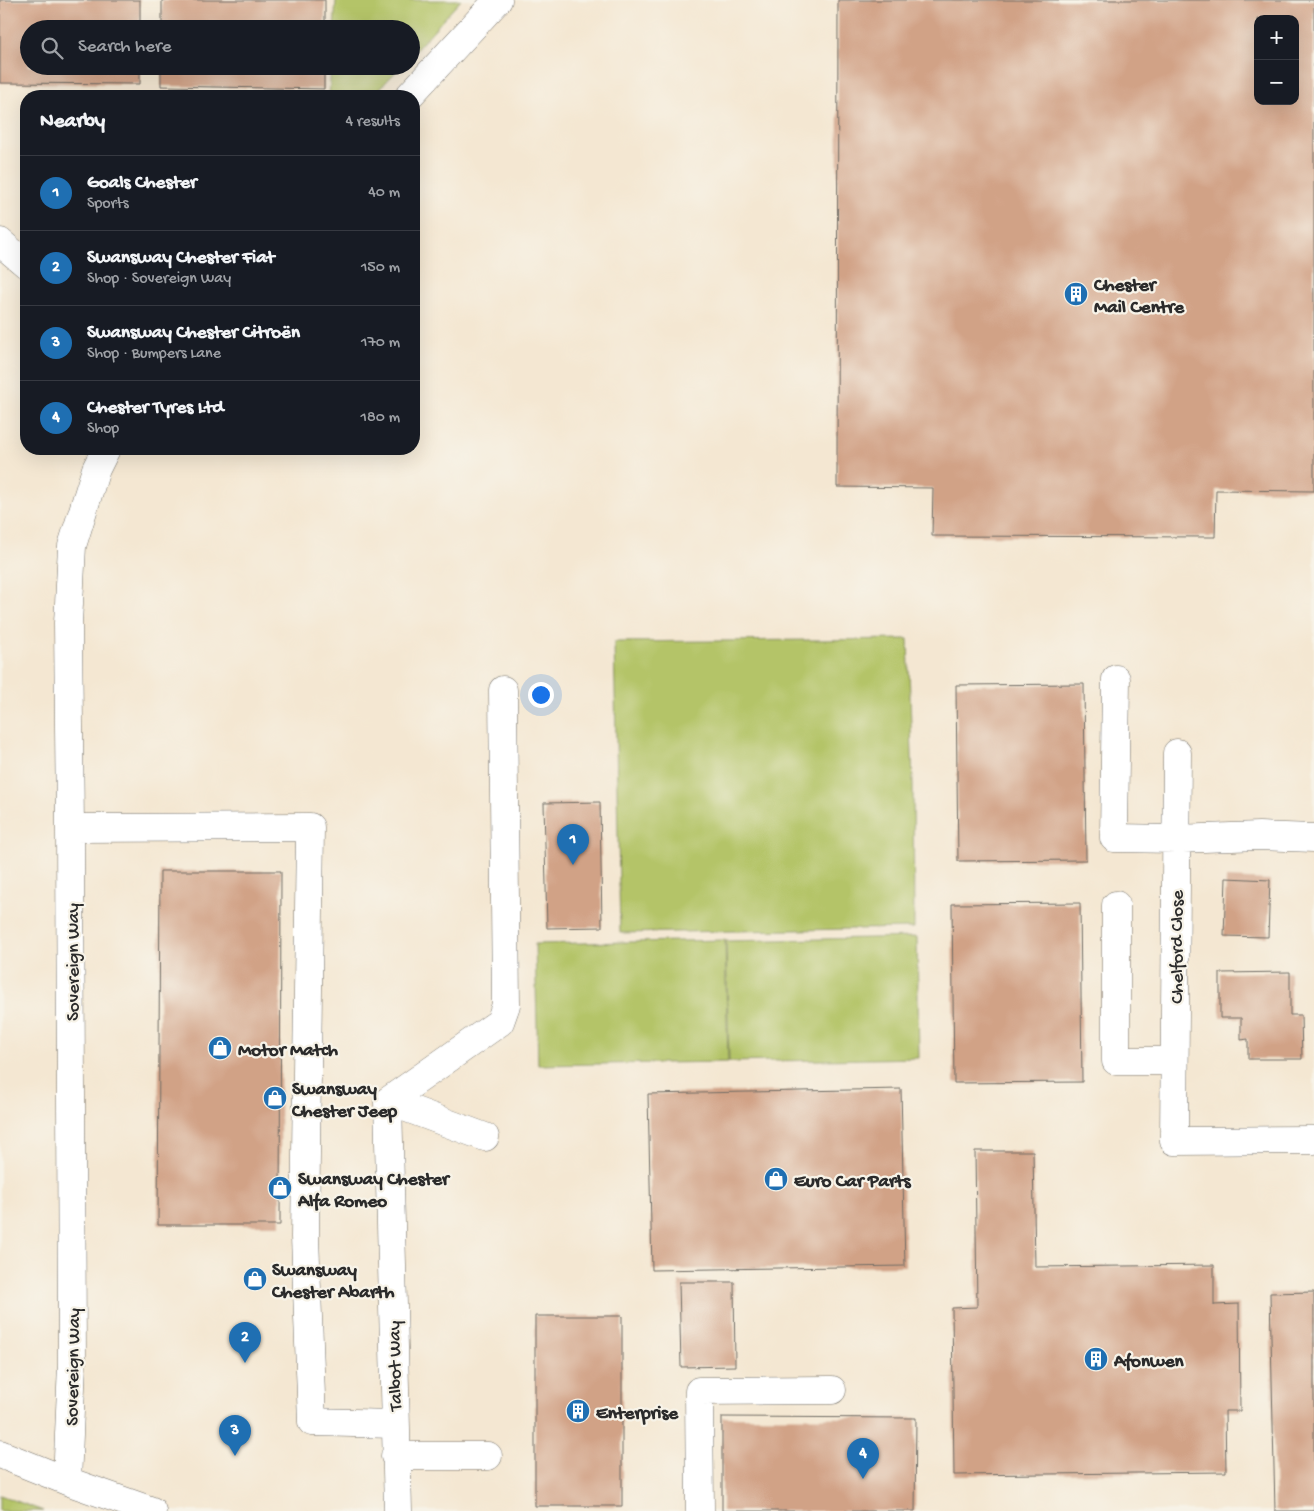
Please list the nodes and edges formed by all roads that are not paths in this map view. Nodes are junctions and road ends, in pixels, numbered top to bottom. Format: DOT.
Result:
graph roads {
  1 [pos="498,0"];
  2 [pos="415,90"];
  3 [pos="0,242"];
  4 [pos="20,259"];
  5 [pos="103,455"];
  6 [pos="1116,679"];
  7 [pos="503,690"];
  8 [pos="1177,753"];
  9 [pos="70,828"];
  10 [pos="1314,838"];
  11 [pos="1176,839"];
  12 [pos="1116,905"];
  13 [pos="1174,1061"];
  14 [pos="388,1101"];
  15 [pos="485,1136"];
  16 [pos="1314,1140"];
  17 [pos="832,1390"];
  18 [pos="394,1424"];
  19 [pos="0,1454"];
  20 [pos="395,1456"];
  21 [pos="488,1456"];
  22 [pos="67,1481"];
  23 [pos="152,1511"];
  24 [pos="398,1511"];
  25 [pos="700,1511"];
  1 -- 2 [label="street"];
  3 -- 4 [label="street"];
  5 -- 9 [label="street, Sovereign Way"];
  6 -- 11 [label="street"];
  7 -- 14 [label="street"];
  8 -- 11 [label="street, Chelford Close"];
  9 -- 18 [label="street"];
  9 -- 22 [label="street, Sovereign Way"];
  10 -- 11 [label="street"];
  11 -- 13 [label="street, Chelford Close"];
  12 -- 13 [label="street"];
  13 -- 16 [label="street, Chelford Close"];
  14 -- 15 [label="street"];
  14 -- 18 [label="street, Talbot Way"];
  17 -- 25 [label="street"];
  18 -- 20 [label="street, Talbot Way"];
  19 -- 22 [label="street"];
  20 -- 21 [label="street"];
  20 -- 24 [label="street, Talbot Way"];
  22 -- 23 [label="street"];
}
